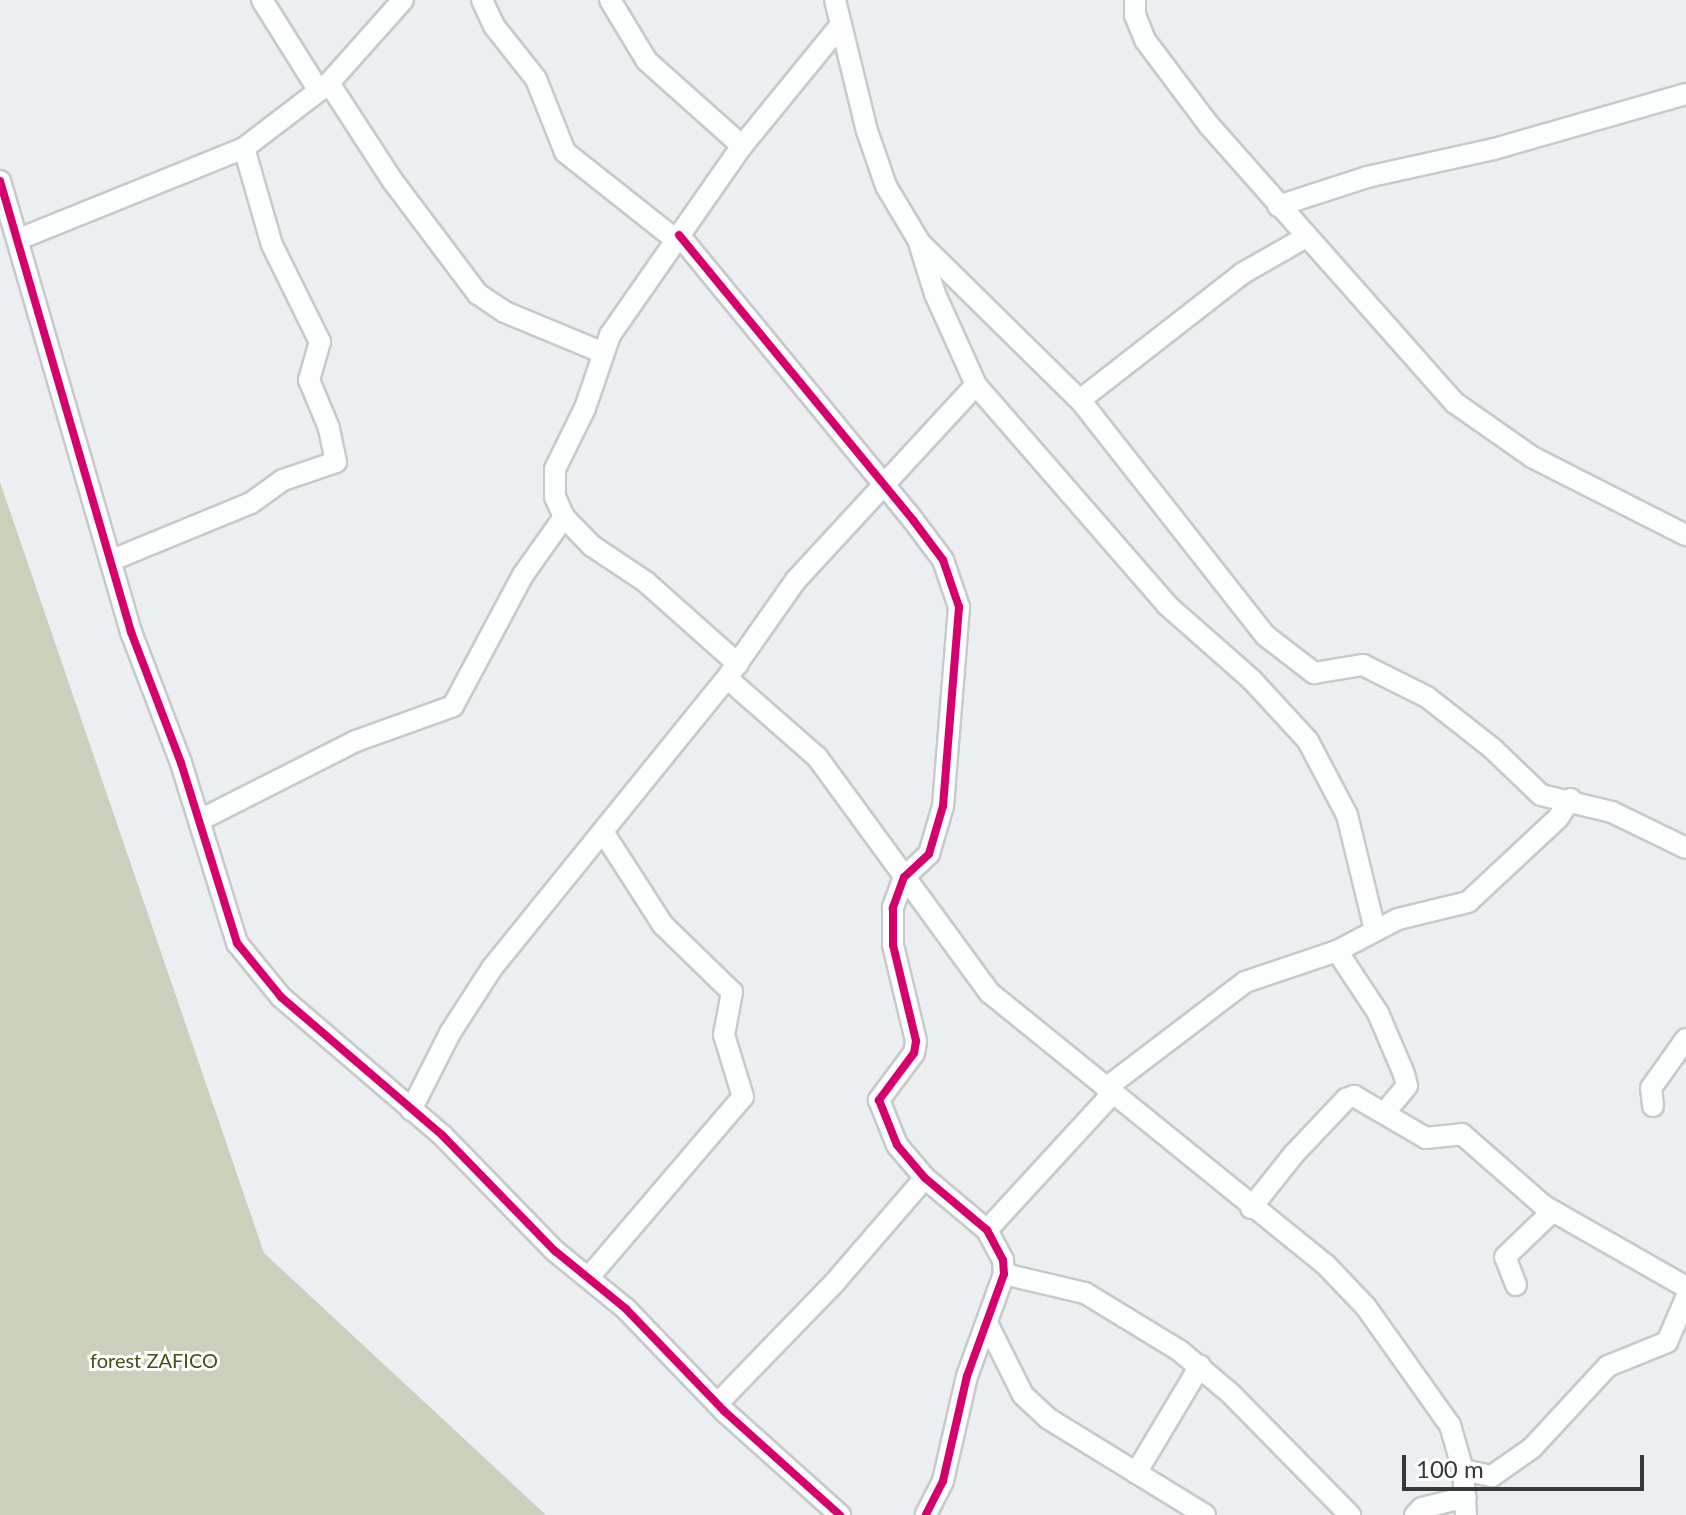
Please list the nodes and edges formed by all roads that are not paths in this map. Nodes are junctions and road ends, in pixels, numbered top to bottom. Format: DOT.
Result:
graph roads {
  1 [pos="262,0"];
  2 [pos="403,0"];
  3 [pos="482,0"];
  4 [pos="610,0"];
  5 [pos="835,0"];
  6 [pos="1135,0"];
  7 [pos="839,27"];
  8 [pos="324,87"];
  9 [pos="1686,94"];
  10 [pos="742,146"];
  11 [pos="244,148"];
  12 [pos="0,181"];
  13 [pos="1278,206"];
  14 [pos="678,237"];
  15 [pos="1306,237"];
  16 [pos="19,239"];
  17 [pos="920,243"];
  18 [pos="601,352"];
  19 [pos="976,385"];
  20 [pos="1080,400"];
  21 [pos="885,484"];
  22 [pos="564,517"];
  23 [pos="1686,535"];
  24 [pos="112,560"];
  25 [pos="732,671"];
  26 [pos="1571,799"];
  27 [pos="200,820"];
  28 [pos="603,832"];
  29 [pos="1686,848"];
  30 [pos="904,877"];
  31 [pos="1375,930"];
  32 [pos="1337,951"];
  33 [pos="1686,1039"];
  34 [pos="1109,1091"];
  35 [pos="1653,1106"];
  36 [pos="411,1110"];
  37 [pos="1386,1111"];
  38 [pos="925,1178"];
  39 [pos="1251,1208"];
  40 [pos="1553,1211"];
  41 [pos="987,1230"];
  42 [pos="1004,1274"];
  43 [pos="589,1277"];
  44 [pos="1516,1285"];
  45 [pos="1686,1287"];
  46 [pos="1686,1298"];
  47 [pos="988,1325"];
  48 [pos="1200,1366"];
  49 [pos="717,1404"];
  50 [pos="1463,1470"];
  51 [pos="1136,1473"];
  52 [pos="1466,1506"];
  53 [pos="840,1515"];
  54 [pos="926,1515"];
  55 [pos="1205,1515"];
  56 [pos="1350,1515"];
  57 [pos="1415,1515"];
  1 -- 8 [label="street"];
  2 -- 8 [label="street"];
  3 -- 14 [label="street"];
  4 -- 10 [label="street"];
  5 -- 7 [label="street"];
  6 -- 13 [label="street"];
  7 -- 10 [label="street"];
  7 -- 17 [label="street"];
  8 -- 11 [label="street"];
  8 -- 18 [label="street"];
  9 -- 13 [label="street"];
  10 -- 14 [label="street"];
  11 -- 16 [label="street"];
  11 -- 24 [label="street"];
  12 -- 16 [label="street"];
  13 -- 15 [label="street"];
  14 -- 18 [label="street"];
  14 -- 21 [label="street"];
  15 -- 20 [label="street"];
  15 -- 23 [label="street"];
  16 -- 24 [label="street"];
  17 -- 19 [label="street"];
  17 -- 20 [label="street"];
  18 -- 22 [label="street"];
  19 -- 21 [label="street"];
  19 -- 31 [label="street"];
  20 -- 26 [label="street"];
  21 -- 25 [label="street"];
  21 -- 30 [label="street"];
  22 -- 25 [label="street"];
  22 -- 27 [label="street"];
  24 -- 27 [label="street"];
  25 -- 28 [label="street"];
  25 -- 30 [label="street"];
  26 -- 29 [label="street"];
  26 -- 31 [label="street"];
  27 -- 36 [label="street"];
  28 -- 36 [label="street"];
  28 -- 43 [label="street"];
  30 -- 34 [label="street"];
  30 -- 38 [label="street"];
  31 -- 32 [label="street"];
  32 -- 34 [label="street"];
  32 -- 37 [label="street"];
  33 -- 35 [label="street"];
  34 -- 39 [label="street"];
  34 -- 41 [label="street"];
  36 -- 43 [label="street"];
  37 -- 39 [label="street"];
  37 -- 40 [label="street"];
  38 -- 41 [label="street"];
  38 -- 49 [label="street"];
  39 -- 50 [label="street"];
  40 -- 44 [label="street"];
  40 -- 45 [label="street"];
  41 -- 42 [label="street"];
  42 -- 47 [label="street"];
  42 -- 48 [label="street"];
  43 -- 49 [label="street"];
  46 -- 50 [label="street"];
  47 -- 51 [label="street"];
  47 -- 54 [label="street"];
  48 -- 51 [label="street"];
  48 -- 56 [label="street"];
  49 -- 53 [label="street"];
  50 -- 52 [label="street"];
  51 -- 55 [label="street"];
  52 -- 57 [label="street"];
}
